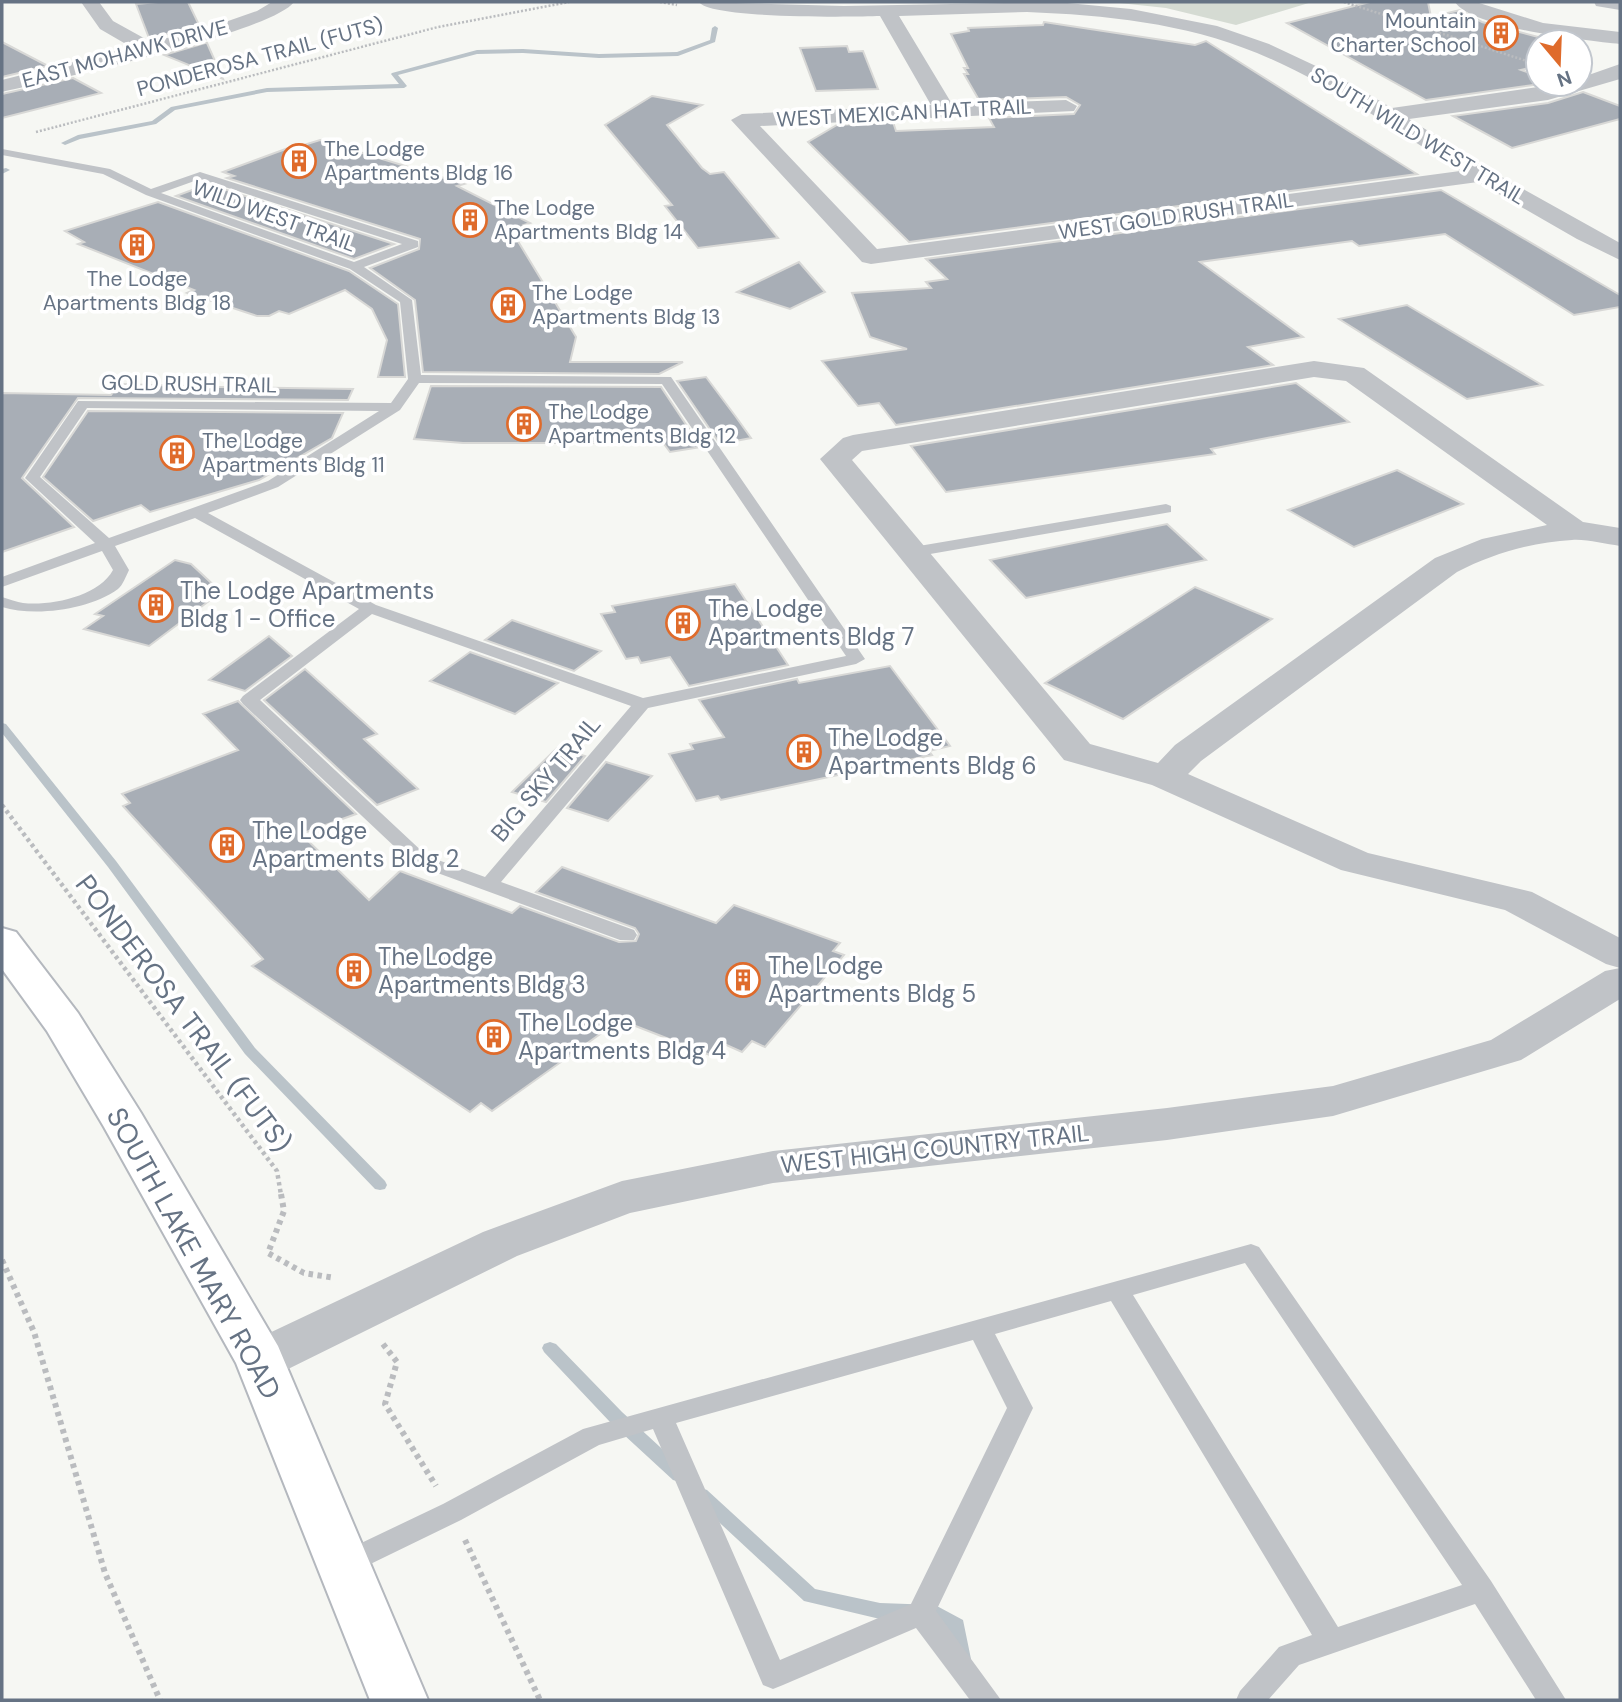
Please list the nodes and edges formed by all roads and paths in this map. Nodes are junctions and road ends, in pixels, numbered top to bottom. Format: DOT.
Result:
graph roads {
  1 [pos="90,2"];
  2 [pos="285,2"];
  3 [pos="569,2"];
  4 [pos="708,2"];
  5 [pos="1343,2"];
  6 [pos="1464,2"];
  7 [pos="1603,2"];
  8 [pos="1620,4"];
  9 [pos="886,10"];
  10 [pos="1620,38"];
  11 [pos="150,49"];
  12 [pos="1524,60"];
  13 [pos="1619,73"];
  14 [pos="2,86"];
  15 [pos="1066,106"];
  16 [pos="946,112"];
  17 [pos="1391,116"];
  18 [pos="28,134"];
  19 [pos="2,152"];
  20 [pos="1482,175"];
  21 [pos="150,193"];
  22 [pos="1620,253"];
  23 [pos="871,257"];
  24 [pos="354,266"];
  25 [pos="415,379"];
  26 [pos="395,407"];
  27 [pos="1166,509"];
  28 [pos="196,512"];
  29 [pos="1574,530"];
  30 [pos="1620,537"];
  31 [pos="106,544"];
  32 [pos="913,552"];
  33 [pos="2,582"];
  34 [pos="2,602"];
  35 [pos="370,608"];
  36 [pos="642,704"];
  37 [pos="1165,777"];
  38 [pos="2,805"];
  39 [pos="488,885"];
  40 [pos="627,935"];
  41 [pos="2,941"];
  42 [pos="1620,954"];
  43 [pos="1620,981"];
  44 [pos="2,1260"];
  45 [pos="1117,1290"];
  46 [pos="358,1312"];
  47 [pos="981,1328"];
  48 [pos="260,1360"];
  49 [pos="660,1416"];
  50 [pos="452,1512"];
  51 [pos="343,1565"];
  52 [pos="1481,1590"];
  53 [pos="921,1613"];
  54 [pos="1331,1641"];
  55 [pos="160,1700"];
  56 [pos="399,1700"];
  57 [pos="540,1700"];
  58 [pos="987,1700"];
  59 [pos="1251,1700"];
  60 [pos="1552,1700"];
  1 -- 11 [label="street"];
  2 -- 11 [label="street, EAST MOHAWK DRIVE"];
  3 -- 18 [label="path, PONDEROSA TRAIL (FUTS)"];
  4 -- 9 [label="street, SOUTH WILD WEST TRAIL"];
  5 -- 12 [label="path"];
  6 -- 10 [label="street"];
  7 -- 8 [label="street"];
  9 -- 16 [label="street"];
  9 -- 17 [label="street, SOUTH WILD WEST TRAIL"];
  11 -- 14 [label="street, EAST MOHAWK DRIVE"];
  13 -- 17 [label="street"];
  15 -- 16 [label="street, WEST MEXICAN HAT TRAIL"];
  16 -- 23 [label="street, WEST MEXICAN HAT TRAIL"];
  17 -- 20 [label="street, SOUTH WILD WEST TRAIL"];
  19 -- 21 [label="lane, WILD WEST TRAIL"];
  20 -- 22 [label="street, SOUTH WILD WEST TRAIL"];
  20 -- 23 [label="street, WEST GOLD RUSH TRAIL"];
  21 -- 24 [label="lane, WILD WEST TRAIL"];
  21 -- 24 [label="lane"];
  24 -- 25 [label="lane, WILD WEST TRAIL"];
  25 -- 26 [label="lane"];
  25 -- 36 [label="lane"];
  26 -- 28 [label="lane"];
  26 -- 31 [label="lane, GOLD RUSH TRAIL"];
  27 -- 32 [label="lane"];
  28 -- 31 [label="lane"];
  28 -- 35 [label="lane"];
  29 -- 30 [label="street"];
  29 -- 32 [label="street"];
  29 -- 37 [label="street"];
  31 -- 33 [label="lane"];
  31 -- 34 [label="lane, GOLD RUSH TRAIL"];
  32 -- 37 [label="street"];
  35 -- 36 [label="lane"];
  35 -- 39 [label="lane"];
  36 -- 39 [label="lane, BIG SKY TRAIL"];
  37 -- 42 [label="street"];
  38 -- 46 [label="path, PONDEROSA TRAIL (FUTS)"];
  39 -- 40 [label="lane"];
  41 -- 48 [label="main road, SOUTH LAKE MARY ROAD"];
  43 -- 46 [label="street, WEST HIGH COUNTRY TRAIL"];
  44 -- 55 [label="path"];
  45 -- 47 [label="lane"];
  45 -- 52 [label="lane"];
  45 -- 54 [label="lane"];
  46 -- 48 [label="street, WEST HIGH COUNTRY TRAIL"];
  46 -- 50 [label="path, PONDEROSA TRAIL (FUTS)"];
  47 -- 49 [label="lane"];
  47 -- 53 [label="lane"];
  48 -- 51 [label="main road, SOUTH LAKE MARY ROAD"];
  49 -- 50 [label="lane"];
  49 -- 53 [label="lane"];
  50 -- 51 [label="lane"];
  50 -- 57 [label="path, PONDEROSA TRAIL (FUTS)"];
  51 -- 56 [label="main road, SOUTH LAKE MARY ROAD"];
  52 -- 54 [label="lane"];
  52 -- 60 [label="lane"];
  53 -- 58 [label="lane"];
  54 -- 59 [label="lane"];
}
